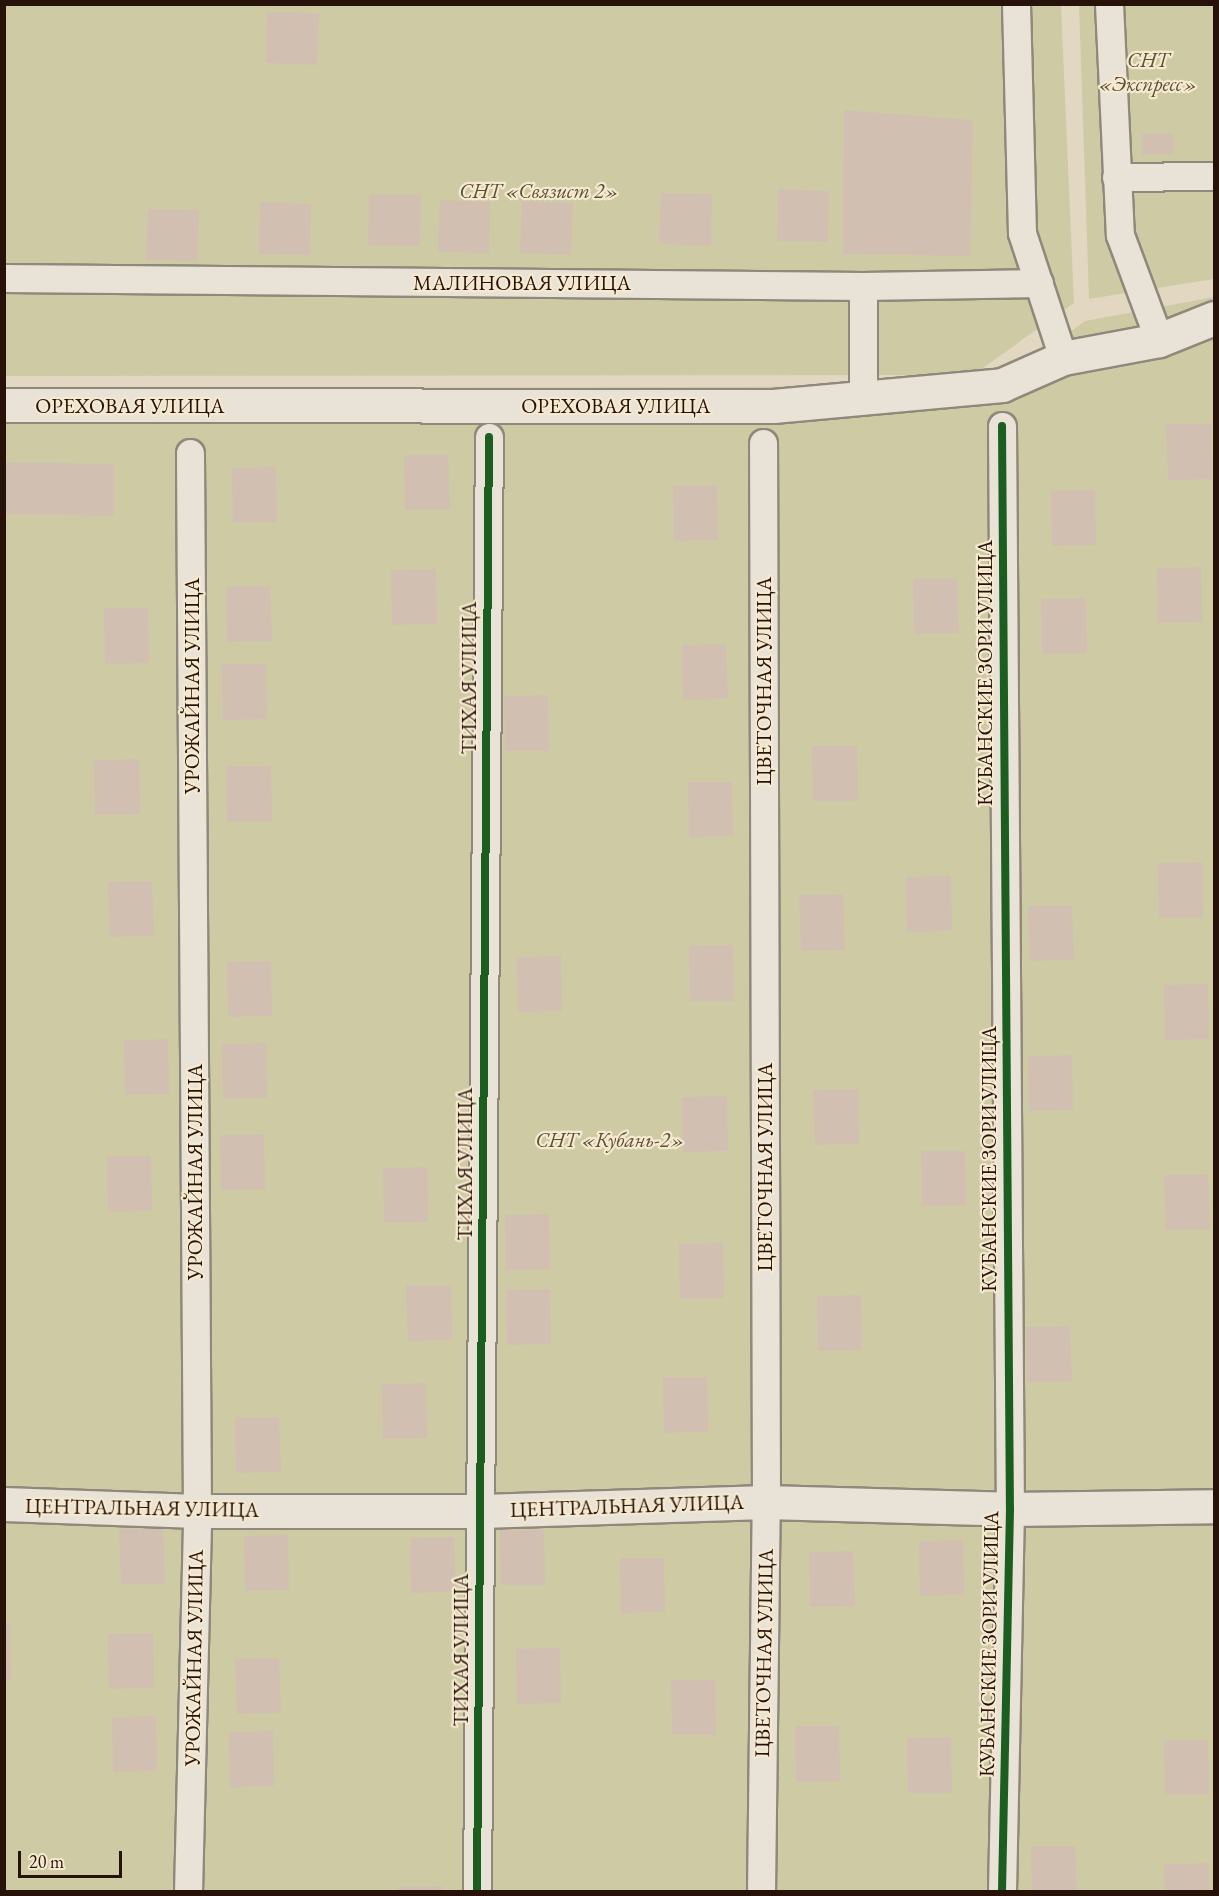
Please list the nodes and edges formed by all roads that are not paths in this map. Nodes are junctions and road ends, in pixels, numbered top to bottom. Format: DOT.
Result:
graph roads {
  1 [pos="1016,4"];
  2 [pos="1109,4"];
  3 [pos="1215,176"];
  4 [pos="1116,177"];
  5 [pos="4,278"];
  6 [pos="1039,283"];
  7 [pos="863,286"];
  8 [pos="1215,318"];
  9 [pos="1159,340"];
  10 [pos="1064,358"];
  11 [pos="863,398"];
  12 [pos="4,405"];
  13 [pos="1002,426"];
  14 [pos="489,437"];
  15 [pos="763,443"];
  16 [pos="190,453"];
  17 [pos="766,1502"];
  18 [pos="4,1504"];
  19 [pos="1215,1506"];
  20 [pos="1010,1509"];
  21 [pos="197,1511"];
  22 [pos="480,1511"];
  23 [pos="188,1892"];
  24 [pos="477,1892"];
  25 [pos="760,1892"];
  26 [pos="1002,1892"];
  1 -- 6 [label="street"];
  2 -- 4 [label="street"];
  3 -- 4 [label="street"];
  4 -- 9 [label="street"];
  5 -- 7 [label="street, МАЛИНОВАЯ УЛИЦА"];
  6 -- 7 [label="street, МАЛИНОВАЯ УЛИЦА"];
  6 -- 10 [label="street"];
  7 -- 11 [label="street"];
  8 -- 9 [label="street, ОРЕХОВАЯ УЛИЦА"];
  9 -- 10 [label="street, ОРЕХОВАЯ УЛИЦА"];
  10 -- 11 [label="street, ОРЕХОВАЯ УЛИЦА"];
  11 -- 12 [label="street, ОРЕХОВАЯ УЛИЦА"];
  13 -- 20 [label="street, КУБАНСКИЕ ЗОРИ УЛИЦА"];
  14 -- 22 [label="street, ТИХАЯ УЛИЦА"];
  15 -- 17 [label="street, ЦВЕТОЧНАЯ УЛИЦА"];
  16 -- 21 [label="street, УРОЖАЙНАЯ УЛИЦА"];
  17 -- 20 [label="street, ЦЕНТРАЛЬНАЯ УЛИЦА"];
  17 -- 22 [label="street, ЦЕНТРАЛЬНАЯ УЛИЦА"];
  17 -- 25 [label="street, ЦВЕТОЧНАЯ УЛИЦА"];
  18 -- 21 [label="street, ЦЕНТРАЛЬНАЯ УЛИЦА"];
  19 -- 20 [label="street, ЦЕНТРАЛЬНАЯ УЛИЦА"];
  20 -- 26 [label="street, КУБАНСКИЕ ЗОРИ УЛИЦА"];
  21 -- 22 [label="street, ЦЕНТРАЛЬНАЯ УЛИЦА"];
  21 -- 23 [label="street, УРОЖАЙНАЯ УЛИЦА"];
  22 -- 24 [label="street, ТИХАЯ УЛИЦА"];
}
